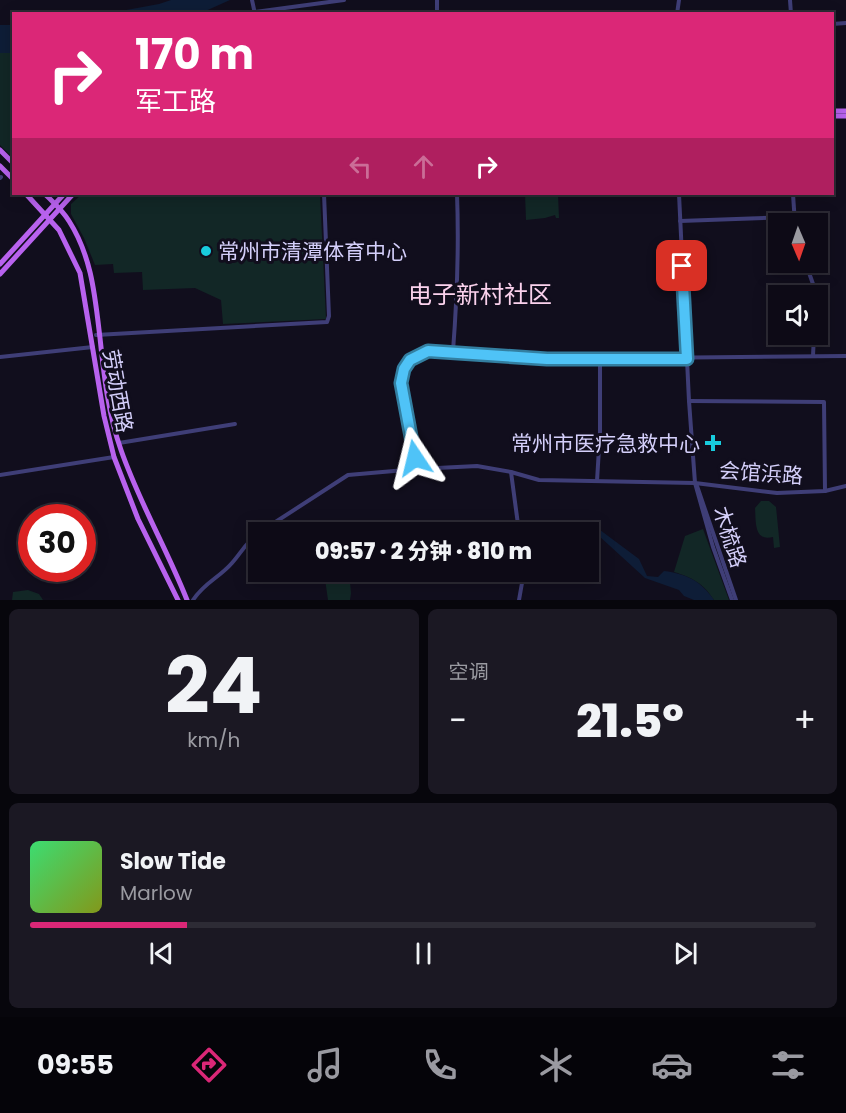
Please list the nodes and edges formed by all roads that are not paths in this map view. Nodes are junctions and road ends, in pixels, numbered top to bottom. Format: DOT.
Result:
graph roads {
  1 [pos="344,0"];
  2 [pos="262,12"];
  3 [pos="0,150"];
  4 [pos="12,162"];
  5 [pos="0,168"];
  6 [pos="0,177"];
  7 [pos="12,178"];
  8 [pos="27,195"];
  9 [pos="46,195"];
  10 [pos="64,195"];
  11 [pos="72,195"];
  12 [pos="324,195"];
  13 [pos="457,195"];
  14 [pos="679,195"];
  15 [pos="793,195"];
  16 [pos="57,209"];
  17 [pos="794,213"];
  18 [pos="49,216"];
  19 [pos="768,219"];
  20 [pos="680,221"];
  21 [pos="0,264"];
  22 [pos="0,274"];
  23 [pos="98,335"];
  24 [pos="814,345"];
  25 [pos="93,348"];
  26 [pos="453,351"];
  27 [pos="813,356"];
  28 [pos="846,356"];
  29 [pos="0,357"];
  30 [pos="600,359"];
  31 [pos="687,359"];
  32 [pos="689,401"];
  33 [pos="236,424"];
  34 [pos="119,443"];
  35 [pos="114,457"];
  36 [pos="417,469"];
  37 [pos="511,472"];
  38 [pos="0,475"];
  39 [pos="597,481"];
  40 [pos="695,483"];
  41 [pos="846,486"];
  42 [pos="825,491"];
  43 [pos="276,522"];
  44 [pos="518,522"];
  45 [pos="248,542"];
  46 [pos="522,582"];
  47 [pos="178,600"];
  48 [pos="187,600"];
  49 [pos="193,600"];
  50 [pos="519,600"];
  51 [pos="734,600"];
  1 -- 2 [label="street"];
  3 -- 4 [label="main road"];
  5 -- 6 [label="main road"];
  5 -- 7 [label="main road"];
  8 -- 18 [label="main road, 劳动西路"];
  9 -- 16 [label="main road, 劳动西路"];
  10 -- 16 [label="main road"];
  11 -- 16 [label="main road"];
  12 -- 23 [label="street"];
  13 -- 26 [label="street"];
  14 -- 20 [label="street, 木梳路"];
  15 -- 17 [label="street"];
  16 -- 18 [label="main road"];
  16 -- 23 [label="main road, 劳动西路"];
  18 -- 21 [label="main road"];
  18 -- 22 [label="main road"];
  18 -- 25 [label="main road, 劳动西路"];
  19 -- 20 [label="street"];
  20 -- 31 [label="street, 木梳路"];
  23 -- 34 [label="main road, 劳动西路"];
  24 -- 27 [label="street"];
  25 -- 29 [label="street"];
  25 -- 35 [label="main road, 劳动西路"];
  26 -- 30 [label="street"];
  26 -- 36 [label="street"];
  27 -- 28 [label="street"];
  27 -- 31 [label="street"];
  30 -- 31 [label="street"];
  30 -- 39 [label="street"];
  31 -- 32 [label="street, 木梳路"];
  32 -- 40 [label="street, 木梳路"];
  32 -- 42 [label="street"];
  33 -- 34 [label="street"];
  34 -- 48 [label="main road, 劳动西路"];
  35 -- 38 [label="street"];
  35 -- 47 [label="main road, 劳动西路"];
  36 -- 37 [label="street, 会馆浜路"];
  36 -- 43 [label="street, 会馆浜路"];
  37 -- 39 [label="street, 会馆浜路"];
  37 -- 44 [label="street"];
  39 -- 40 [label="street, 会馆浜路"];
  40 -- 42 [label="street, 会馆浜路"];
  40 -- 51 [label="street, 木梳路"];
  41 -- 42 [label="street, 会馆浜路"];
  45 -- 49 [label="street, 会馆浜路"];
  46 -- 50 [label="street"];
}
